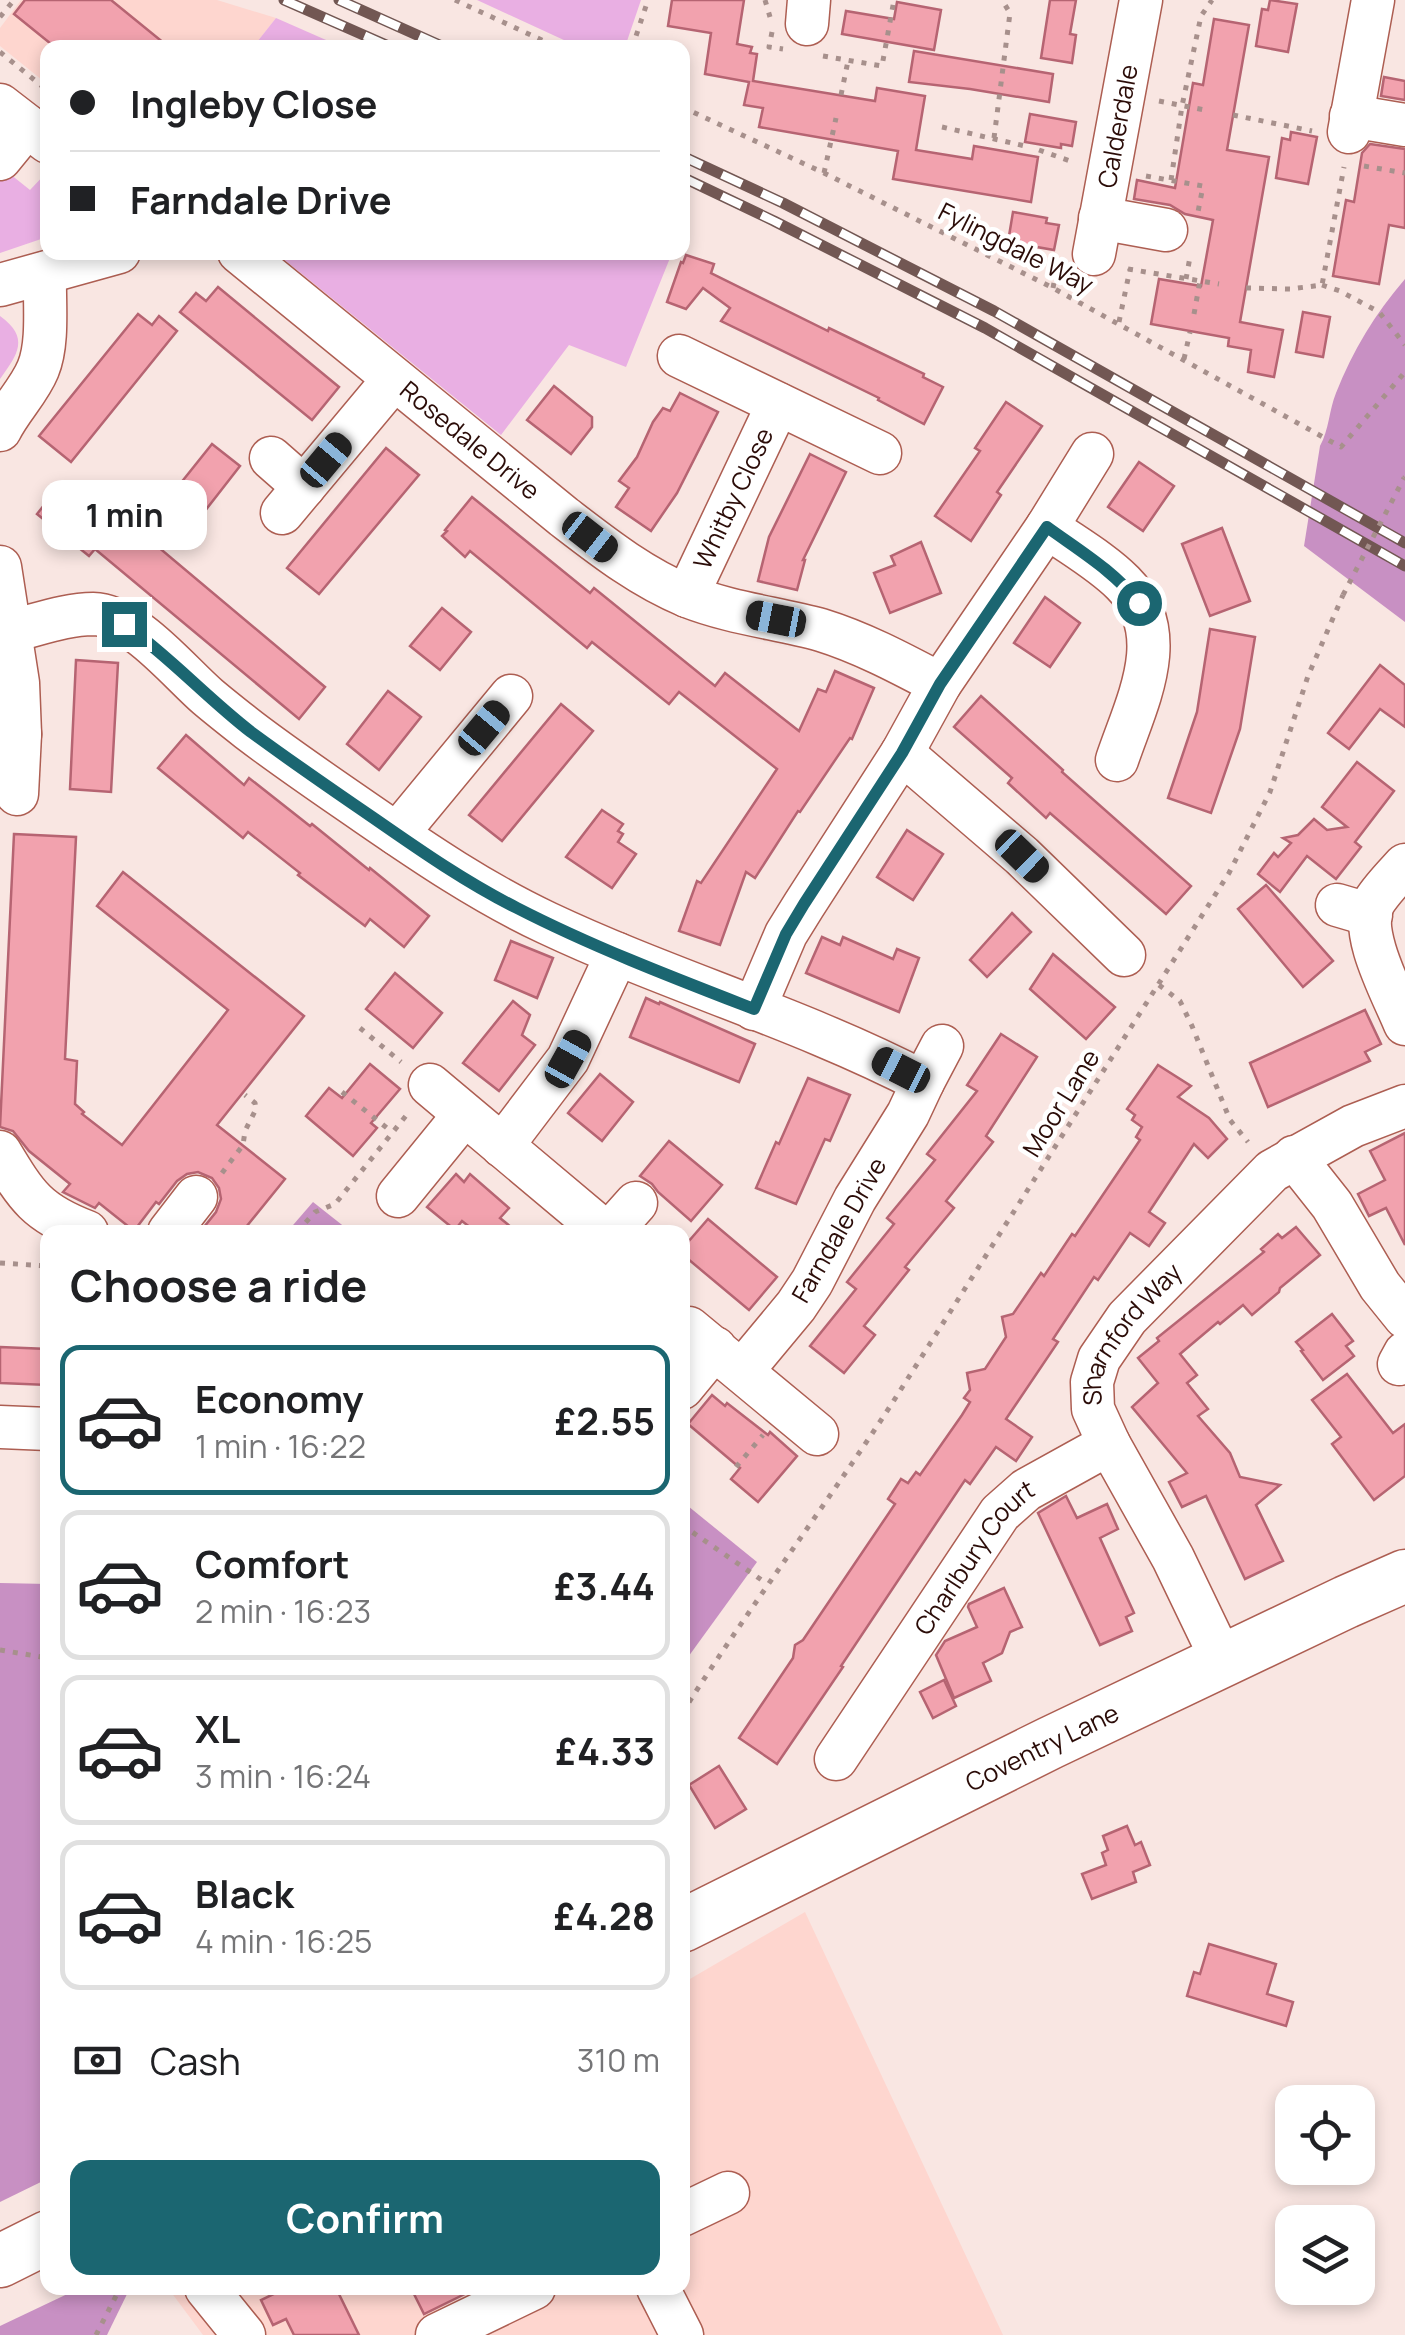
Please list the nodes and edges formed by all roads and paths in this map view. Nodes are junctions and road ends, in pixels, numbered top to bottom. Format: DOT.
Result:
graph roads {
  1 [pos="14,0"];
  2 [pos="455,0"];
  3 [pos="648,0"];
  4 [pos="1002,0"];
  5 [pos="1141,0"];
  6 [pos="1212,0"];
  7 [pos="1373,0"];
  8 [pos="0,17"];
  9 [pos="542,40"];
  10 [pos="635,40"];
  11 [pos="0,52"];
  12 [pos="848,61"];
  13 [pos="1123,94"];
  14 [pos="840,96"];
  15 [pos="1182,106"];
  16 [pos="1206,110"];
  17 [pos="690,111"];
  18 [pos="30,116"];
  19 [pos="1233,116"];
  20 [pos="836,118"];
  21 [pos="1405,126"];
  22 [pos="942,127"];
  23 [pos="1349,137"];
  24 [pos="994,138"];
  25 [pos="1024,146"];
  26 [pos="1039,150"];
  27 [pos="0,159"];
  28 [pos="1076,164"];
  29 [pos="824,173"];
  30 [pos="1405,173"];
  31 [pos="1170,180"];
  32 [pos="1166,230"];
  33 [pos="1109,252"];
  34 [pos="91,260"];
  35 [pos="248,260"];
  36 [pos="45,273"];
  37 [pos="1200,281"];
  38 [pos="1219,284"];
  39 [pos="0,285"];
  40 [pos="1322,285"];
  41 [pos="1246,288"];
  42 [pos="1194,314"];
  43 [pos="1118,322"];
  44 [pos="1190,332"];
  45 [pos="1405,345"];
  46 [pos="679,356"];
  47 [pos="1184,359"];
  48 [pos="1405,372"];
  49 [pos="394,379"];
  50 [pos="778,404"];
  51 [pos="0,430"];
  52 [pos="880,453"];
  53 [pos="1092,454"];
  54 [pos="271,458"];
  55 [pos="1404,477"];
  56 [pos="1047,527"];
  57 [pos="0,567"];
  58 [pos="687,596"];
  59 [pos="11,631"];
  60 [pos="940,684"];
  61 [pos="484,710"];
  62 [pos="10,735"];
  63 [pos="902,753"];
  64 [pos="1117,760"];
  65 [pos="17,794"];
  66 [pos="398,834"];
  67 [pos="1405,864"];
  68 [pos="617,954"];
  69 [pos="1124,955"];
  70 [pos="1159,986"];
  71 [pos="754,1009"];
  72 [pos="1405,1024"];
  73 [pos="360,1028"];
  74 [pos="430,1086"];
  75 [pos="342,1092"];
  76 [pos="245,1095"];
  77 [pos="1405,1106"];
  78 [pos="464,1115"];
  79 [pos="392,1132"];
  80 [pos="502,1146"];
  81 [pos="0,1152"];
  82 [pos="1284,1164"];
  83 [pos="398,1196"];
  84 [pos="196,1197"];
  85 [pos="617,1223"];
  86 [pos="71,1225"];
  87 [pos="174,1225"];
  88 [pos="303,1225"];
  89 [pos="0,1263"];
  90 [pos="40,1266"];
  91 [pos="1405,1317"];
  92 [pos="730,1361"];
  93 [pos="690,1384"];
  94 [pos="0,1428"];
  95 [pos="40,1429"];
  96 [pos="816,1434"];
  97 [pos="1109,1444"];
  98 [pos="690,1531"];
  99 [pos="1405,1576"];
  100 [pos="767,1584"];
  101 [pos="0,1650"];
  102 [pos="40,1657"];
  103 [pos="1222,1660"];
  104 [pos="690,1702"];
  105 [pos="836,1759"];
  106 [pos="690,1920"];
  107 [pos="728,2193"];
  108 [pos="690,2211"];
  109 [pos="40,2241"];
  110 [pos="0,2261"];
  111 [pos="116,2295"];
  112 [pos="212,2295"];
  113 [pos="519,2295"];
  114 [pos="662,2295"];
  115 [pos="96,2335"];
  116 [pos="244,2335"];
  117 [pos="436,2335"];
  118 [pos="682,2335"];
  1 -- 8 [label="path"];
  2 -- 9 [label="path"];
  3 -- 10 [label="path"];
  4 -- 24 [label="path"];
  5 -- 13 [label="street, Calderdale"];
  6 -- 15 [label="path"];
  7 -- 23 [label="street"];
  11 -- 18 [label="path"];
  12 -- 14 [label="path"];
  13 -- 15 [label="path"];
  13 -- 33 [label="street, Calderdale"];
  15 -- 16 [label="path"];
  15 -- 31 [label="path"];
  17 -- 29 [label="path, Fylingdale Way"];
  18 -- 27 [label="street"];
  19 -- 23 [label="path"];
  20 -- 29 [label="path"];
  21 -- 23 [label="street"];
  22 -- 24 [label="path"];
  23 -- 30 [label="path"];
  23 -- 40 [label="path"];
  24 -- 25 [label="path"];
  26 -- 28 [label="path"];
  29 -- 43 [label="path, Fylingdale Way"];
  32 -- 33 [label="street"];
  33 -- 37 [label="path"];
  33 -- 43 [label="path"];
  34 -- 36 [label="street"];
  35 -- 49 [label="street, Rosedale Drive"];
  36 -- 39 [label="street"];
  36 -- 51 [label="street"];
  37 -- 38 [label="path"];
  37 -- 42 [label="path"];
  40 -- 41 [label="path"];
  40 -- 45 [label="path"];
  43 -- 47 [label="path, Fylingdale Way"];
  44 -- 47 [label="path"];
  46 -- 50 [label="street, Whitby Close"];
  47 -- 48 [label="path, Fylingdale Way"];
  49 -- 54 [label="street"];
  49 -- 58 [label="street, Rosedale Drive"];
  50 -- 52 [label="street, Whitby Close"];
  50 -- 58 [label="street, Whitby Close"];
  53 -- 56 [label="street"];
  55 -- 70 [label="path, Moor Lane, bridge"];
  56 -- 60 [label="street"];
  56 -- 64 [label="street"];
  57 -- 59 [label="street"];
  58 -- 60 [label="street, Rosedale Drive"];
  59 -- 62 [label="street"];
  59 -- 66 [label="street, Farndale Drive"];
  60 -- 63 [label="street"];
  61 -- 66 [label="street"];
  62 -- 65 [label="street"];
  63 -- 69 [label="street"];
  63 -- 71 [label="street"];
  66 -- 68 [label="street, Farndale Drive"];
  67 -- 72 [label="street"];
  68 -- 71 [label="street, Farndale Drive"];
  68 -- 80 [label="street"];
  70 -- 82 [label="path"];
  70 -- 100 [label="path, Moor Lane"];
  71 -- 92 [label="street, Farndale Drive"];
  73 -- 74 [label="path"];
  74 -- 78 [label="street"];
  74 -- 79 [label="path"];
  75 -- 79 [label="path"];
  76 -- 84 [label="path"];
  77 -- 82 [label="street, Sharnford Way"];
  78 -- 80 [label="street"];
  78 -- 83 [label="street"];
  79 -- 88 [label="path"];
  80 -- 85 [label="street"];
  81 -- 86 [label="street"];
  82 -- 91 [label="street"];
  82 -- 97 [label="street, Sharnford Way"];
  84 -- 87 [label="street"];
  89 -- 90 [label="path"];
  92 -- 93 [label="street, Farndale Drive"];
  92 -- 96 [label="street"];
  94 -- 95 [label="street"];
  97 -- 103 [label="street, Sharnford Way"];
  97 -- 105 [label="street, Charlbury Court"];
  98 -- 100 [label="path"];
  99 -- 103 [label="main road, Coventry Lane"];
  100 -- 104 [label="path, Moor Lane"];
  101 -- 102 [label="path"];
  103 -- 106 [label="main road, Coventry Lane"];
  107 -- 108 [label="street"];
  109 -- 110 [label="main road"];
  111 -- 115 [label="path"];
  112 -- 116 [label="street"];
  113 -- 117 [label="street"];
  114 -- 118 [label="street"];
}
